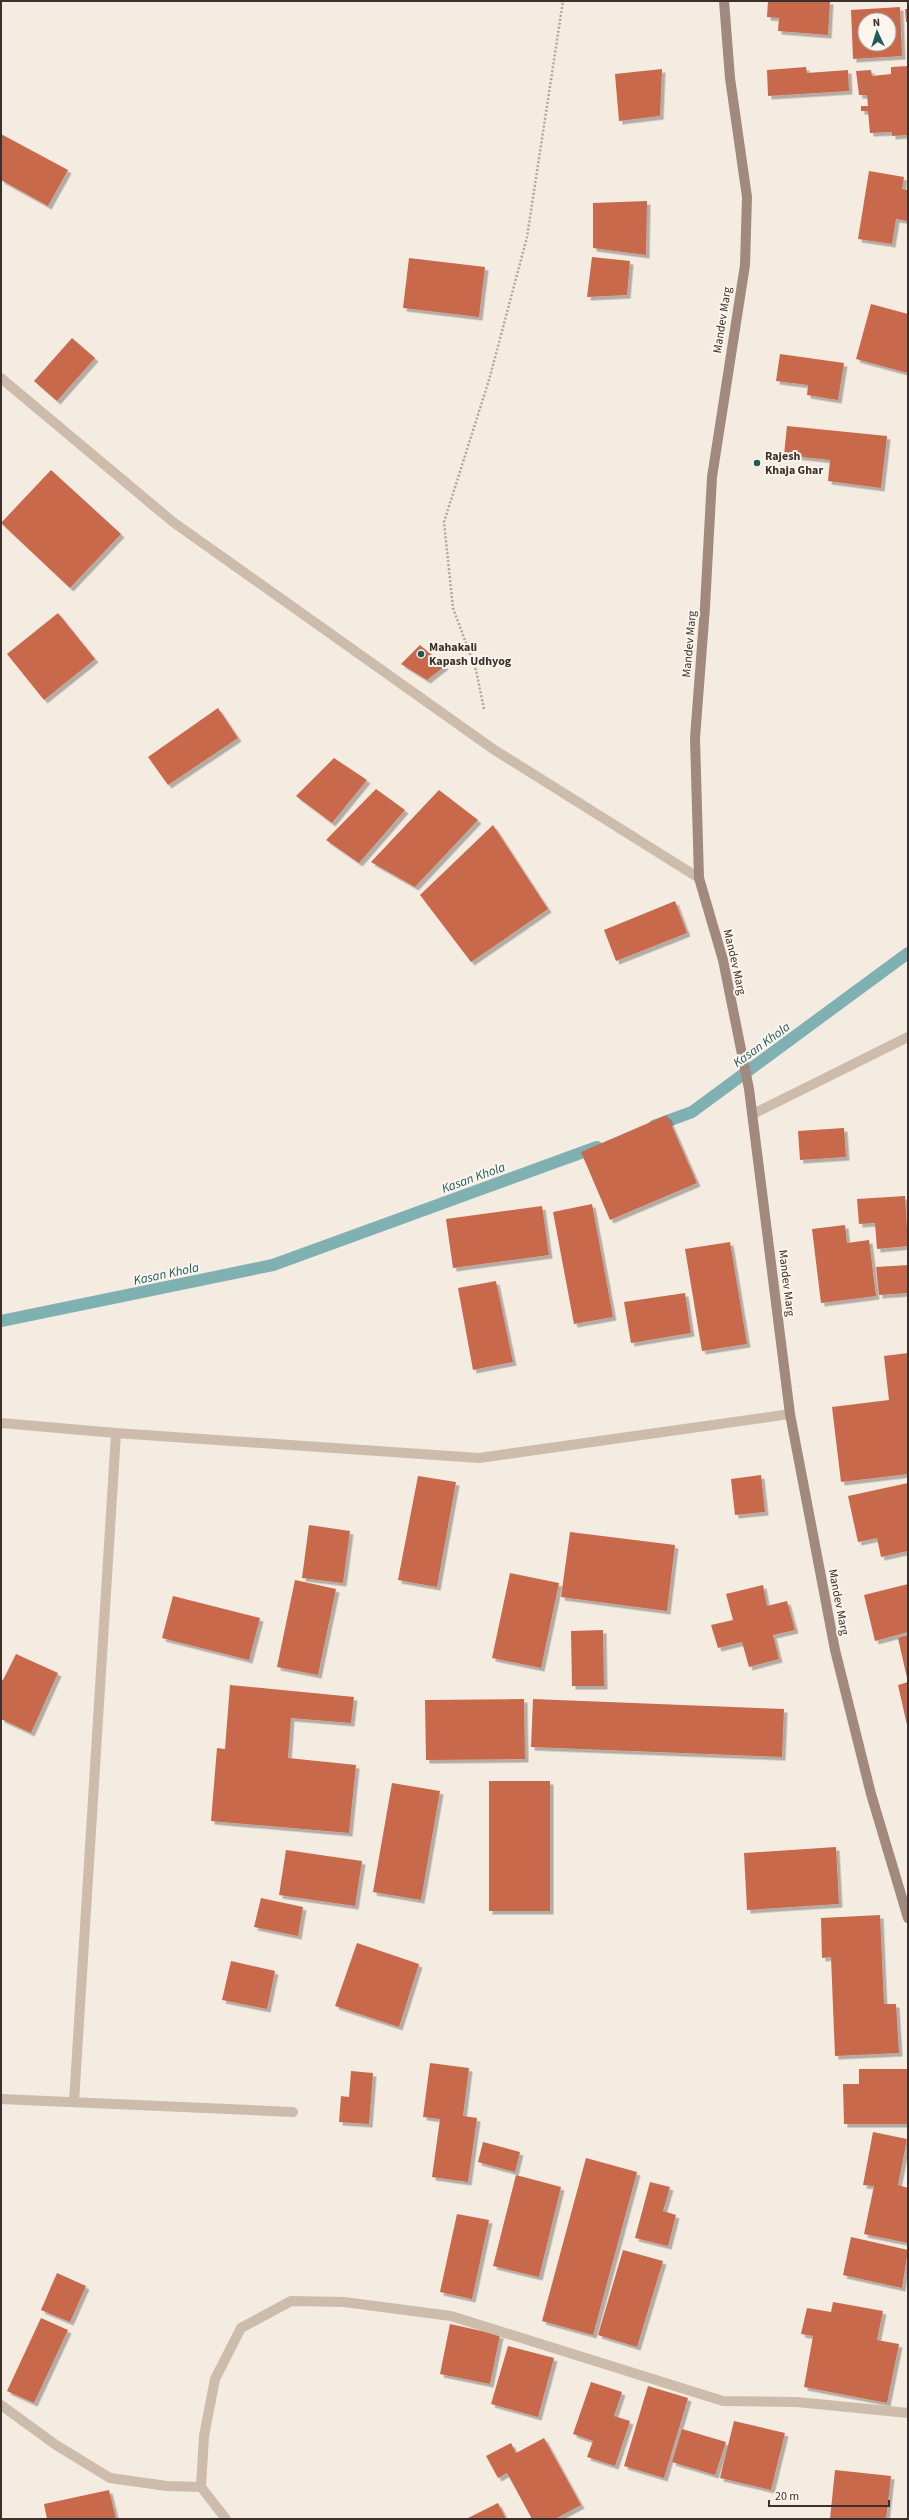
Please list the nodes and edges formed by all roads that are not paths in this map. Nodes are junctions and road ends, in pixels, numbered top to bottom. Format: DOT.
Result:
graph roads {
  1 [pos="724,1"];
  2 [pos="1,378"];
  3 [pos="699,878"];
  4 [pos="908,1037"];
  5 [pos="753,1114"];
  6 [pos="790,1414"];
  7 [pos="1,1423"];
  8 [pos="116,1433"];
  9 [pos="908,1918"];
  10 [pos="1,2099"];
  11 [pos="74,2102"];
  12 [pos="293,2112"];
  13 [pos="1,2406"];
  14 [pos="908,2413"];
  15 [pos="201,2487"];
  16 [pos="226,2519"];
  1 -- 3 [label="main road, Mandev Marg"];
  2 -- 3 [label="street"];
  3 -- 5 [label="main road, Mandev Marg"];
  4 -- 5 [label="street"];
  5 -- 6 [label="main road, Mandev Marg"];
  6 -- 8 [label="street"];
  6 -- 9 [label="main road, Mandev Marg"];
  7 -- 8 [label="street"];
  8 -- 11 [label="street"];
  10 -- 11 [label="street"];
  11 -- 12 [label="street"];
  13 -- 15 [label="street"];
  14 -- 15 [label="street"];
  15 -- 16 [label="street"];
}
